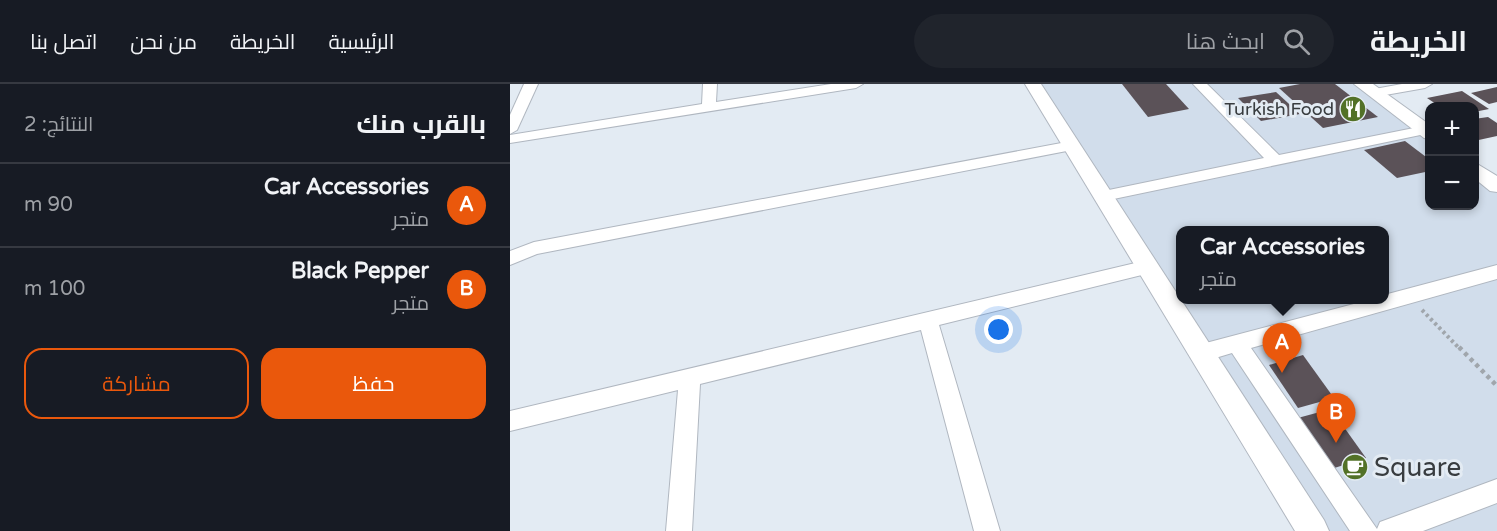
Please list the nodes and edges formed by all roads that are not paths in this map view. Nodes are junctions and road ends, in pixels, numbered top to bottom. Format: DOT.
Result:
graph roads {
  1 [pos="531,84"];
  2 [pos="710,84"];
  3 [pos="856,84"];
  4 [pos="1033,84"];
  5 [pos="1200,84"];
  6 [pos="1425,84"];
  7 [pos="1368,89"];
  8 [pos="710,107"];
  9 [pos="510,130"];
  10 [pos="1425,131"];
  11 [pos="1425,132"];
  12 [pos="510,139"];
  13 [pos="1072,146"];
  14 [pos="1276,160"];
  15 [pos="1479,172"];
  16 [pos="1497,186"];
  17 [pos="1104,196"];
  18 [pos="510,258"];
  19 [pos="1148,267"];
  20 [pos="1497,272"];
  21 [pos="1389,302"];
  22 [pos="1380,304"];
  23 [pos="927,321"];
  24 [pos="1236,344"];
  25 [pos="1202,353"];
  26 [pos="690,378"];
  27 [pos="510,421"];
  28 [pos="1497,491"];
  29 [pos="679,531"];
  30 [pos="987,531"];
  31 [pos="1313,531"];
  32 [pos="1365,531"];
  33 [pos="1389,531"];
  1 -- 9 [label="street"];
  2 -- 8 [label="street"];
  3 -- 8 [label="street"];
  4 -- 13 [label="street"];
  5 -- 14 [label="street"];
  6 -- 7 [label="street"];
  7 -- 10 [label="street"];
  8 -- 12 [label="street"];
  11 -- 14 [label="street"];
  13 -- 17 [label="street"];
  13 -- 18 [label="street"];
  14 -- 17 [label="street"];
  15 -- 16 [label="street"];
  17 -- 19 [label="street"];
  19 -- 23 [label="street"];
  19 -- 25 [label="street"];
  20 -- 21 [label="street"];
  22 -- 24 [label="street"];
  23 -- 26 [label="street"];
  23 -- 30 [label="street"];
  24 -- 25 [label="street"];
  24 -- 32 [label="street"];
  25 -- 31 [label="street"];
  26 -- 27 [label="street"];
  26 -- 29 [label="street"];
  28 -- 33 [label="street"];
}
